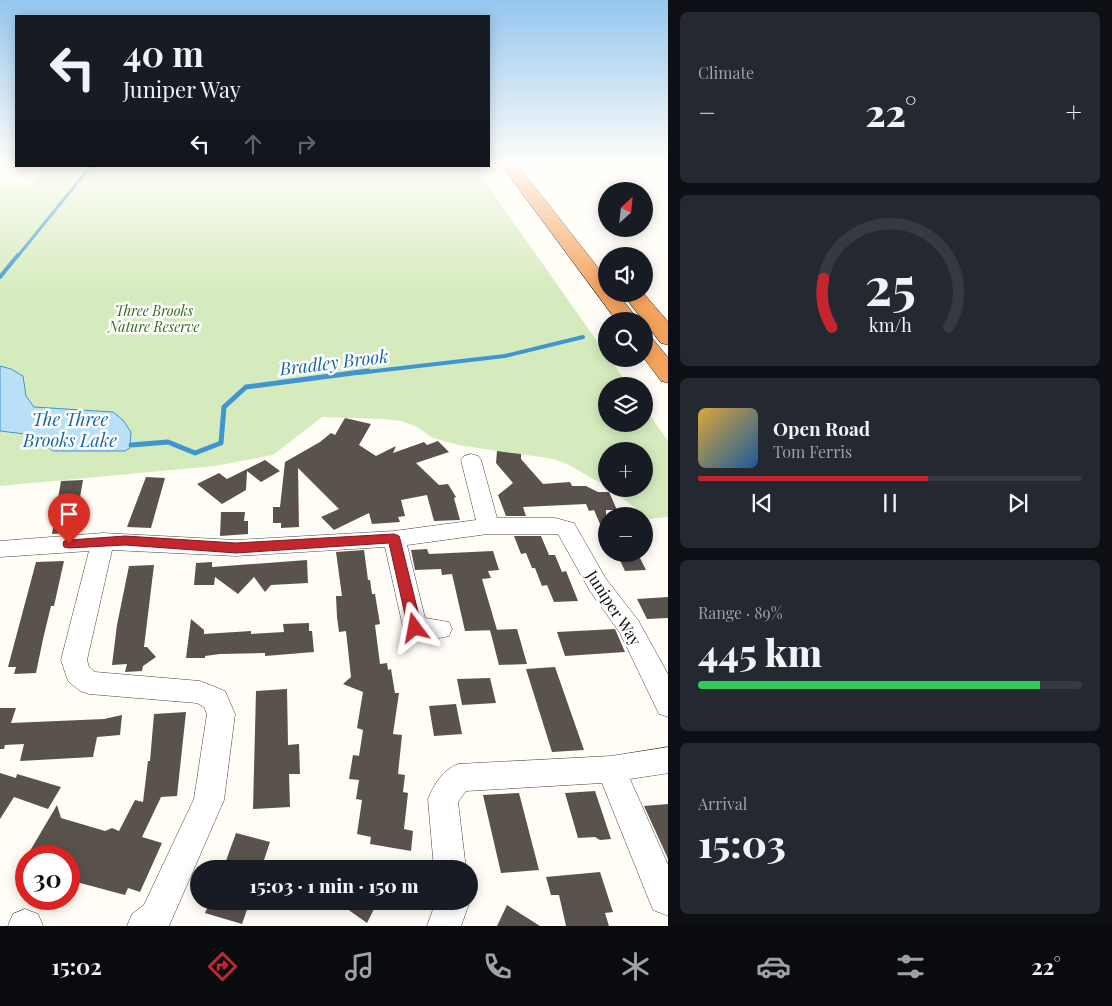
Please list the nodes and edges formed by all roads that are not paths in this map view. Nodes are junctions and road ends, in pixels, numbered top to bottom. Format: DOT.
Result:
graph roads {
  1 [pos="543,206"];
  2 [pos="562,206"];
  3 [pos="572,218"];
  4 [pos="598,281"];
  5 [pos="639,302"];
  6 [pos="668,338"];
  7 [pos="653,355"];
  8 [pos="668,376"];
  9 [pos="471,460"];
  10 [pos="488,526"];
  11 [pos="394,539"];
  12 [pos="103,542"];
  13 [pos="0,549"];
  14 [pos="440,629"];
  15 [pos="668,706"];
  16 [pos="668,760"];
  17 [pos="611,769"];
  18 [pos="449,860"];
  19 [pos="668,900"];
  20 [pos="450,910"];
  21 [pos="144,926"];
  22 [pos="444,926"];
  1 -- 4 [label="highway"];
  2 -- 3 [label="highway"];
  5 -- 6 [label="highway"];
  7 -- 8 [label="highway"];
  9 -- 10 [label="street"];
  10 -- 11 [label="street, Juniper Way"];
  10 -- 15 [label="street, Juniper Way"];
  11 -- 12 [label="street, Juniper Way"];
  11 -- 14 [label="street"];
  12 -- 13 [label="street, Juniper Way"];
  12 -- 21 [label="street"];
  16 -- 17 [label="street"];
  17 -- 18 [label="street"];
  17 -- 19 [label="street"];
  20 -- 22 [label="street"];
}
